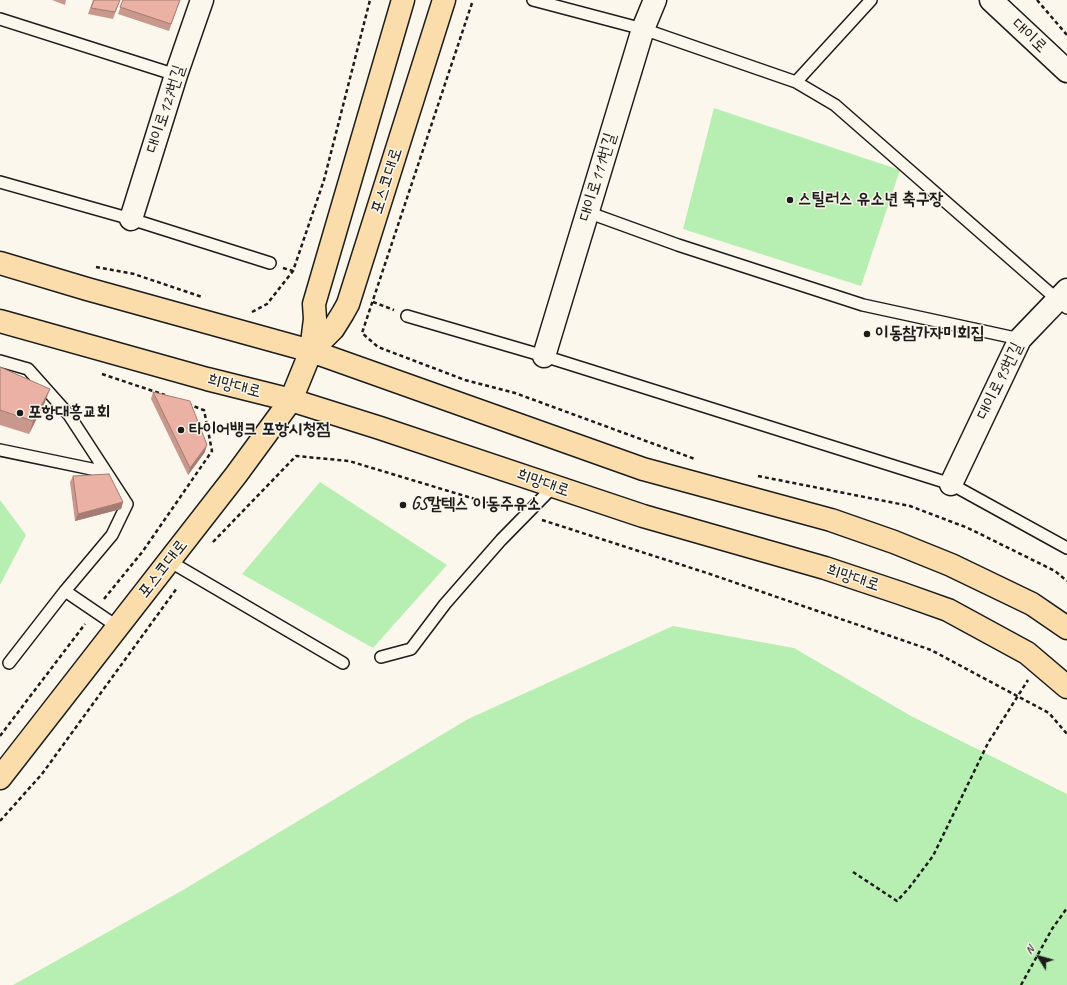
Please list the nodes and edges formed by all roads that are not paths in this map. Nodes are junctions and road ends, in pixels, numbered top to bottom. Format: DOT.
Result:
graph roads {
  1 [pos="202,0"];
  2 [pos="403,0"];
  3 [pos="444,0"];
  4 [pos="533,0"];
  5 [pos="655,0"];
  6 [pos="871,0"];
  7 [pos="991,0"];
  8 [pos="0,18"];
  9 [pos="643,30"];
  10 [pos="1067,71"];
  11 [pos="176,75"];
  12 [pos="796,82"];
  13 [pos="0,182"];
  14 [pos="588,212"];
  15 [pos="130,219"];
  16 [pos="0,263"];
  17 [pos="270,263"];
  18 [pos="1064,300"];
  19 [pos="407,316"];
  20 [pos="0,321"];
  21 [pos="1020,339"];
  22 [pos="311,351"];
  23 [pos="544,356"];
  24 [pos="0,361"];
  25 [pos="291,400"];
  26 [pos="0,450"];
  27 [pos="106,472"];
  28 [pos="951,484"];
  29 [pos="554,486"];
  30 [pos="1067,548"];
  31 [pos="169,561"];
  32 [pos="65,591"];
  33 [pos="118,627"];
  34 [pos="1067,628"];
  35 [pos="381,657"];
  36 [pos="9,663"];
  37 [pos="343,663"];
  38 [pos="1067,687"];
  39 [pos="0,778"];
  1 -- 11 [label="street, 대이로127번길"];
  2 -- 22 [label="main road, 포스코대로"];
  3 -- 22 [label="main road, 포스코대로"];
  4 -- 9 [label="lane"];
  5 -- 9 [label="street, 대이로111번길"];
  6 -- 12 [label="lane"];
  7 -- 10 [label="street, 대이로"];
  8 -- 11 [label="lane"];
  9 -- 12 [label="lane"];
  9 -- 14 [label="street, 대이로111번길"];
  11 -- 15 [label="street, 대이로127번길"];
  12 -- 18 [label="lane"];
  13 -- 15 [label="lane"];
  14 -- 21 [label="lane"];
  14 -- 23 [label="street, 대이로111번길"];
  15 -- 17 [label="lane"];
  16 -- 22 [label="main road"];
  18 -- 21 [label="street, 대이로95번길"];
  19 -- 23 [label="lane"];
  20 -- 25 [label="main road, 희망대로"];
  21 -- 28 [label="street, 대이로95번길"];
  22 -- 25 [label="main road, 포스코대로"];
  22 -- 34 [label="main road"];
  23 -- 28 [label="lane"];
  24 -- 27 [label="lane"];
  25 -- 29 [label="main road, 희망대로"];
  25 -- 31 [label="main road, 포스코대로"];
  26 -- 27 [label="lane"];
  27 -- 32 [label="lane"];
  28 -- 30 [label="lane"];
  29 -- 35 [label="lane"];
  29 -- 38 [label="main road, 희망대로"];
  31 -- 33 [label="main road, 포스코대로"];
  31 -- 37 [label="lane"];
  32 -- 33 [label="lane"];
  32 -- 36 [label="lane"];
  33 -- 39 [label="main road, 포스코대로"];
}
